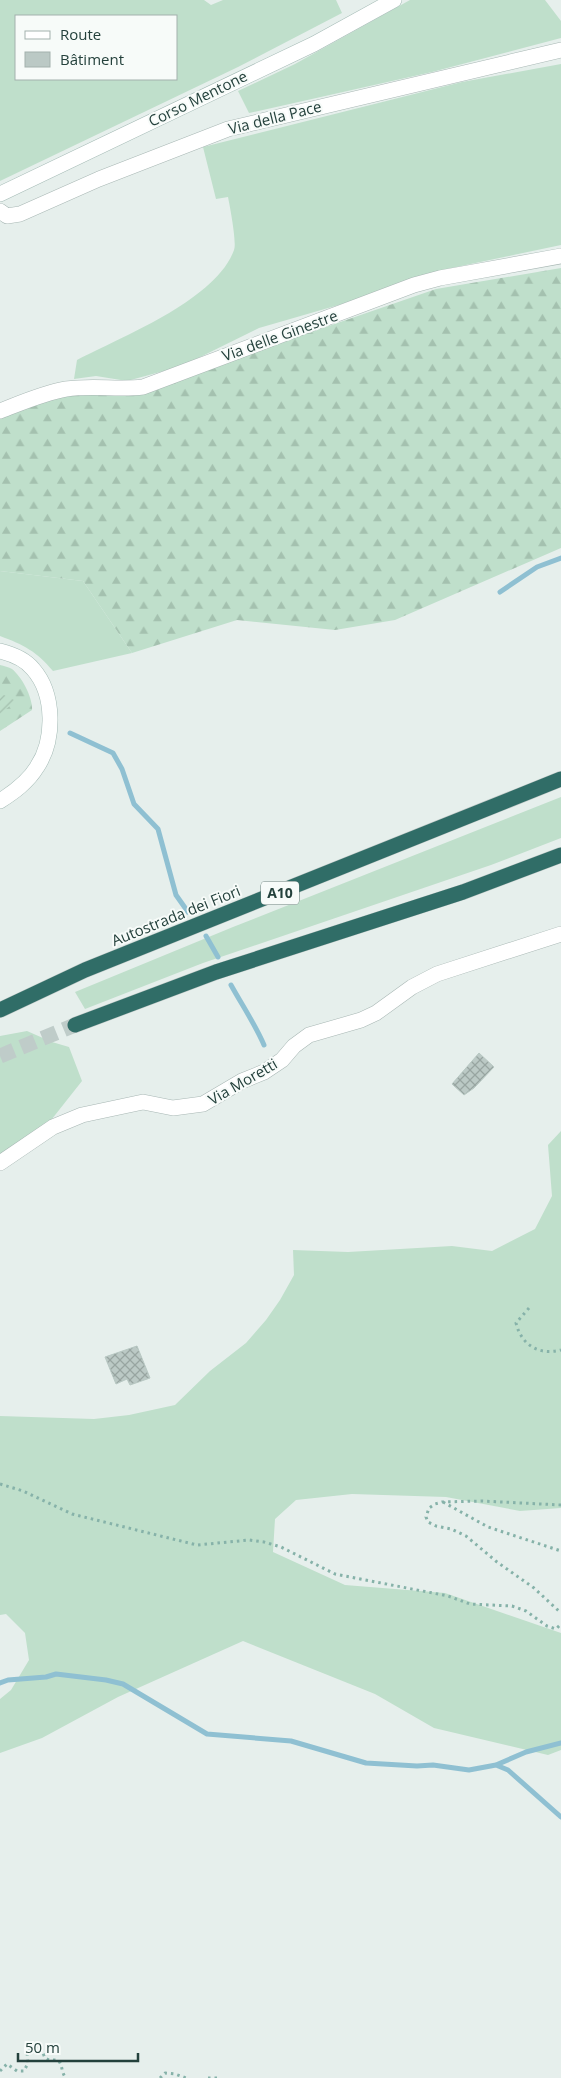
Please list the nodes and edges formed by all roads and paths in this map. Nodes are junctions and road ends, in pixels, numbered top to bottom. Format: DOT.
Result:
graph roads {
  1 [pos="394,0"];
  2 [pos="561,50"];
  3 [pos="0,194"];
  4 [pos="0,211"];
  5 [pos="561,256"];
  6 [pos="0,411"];
  7 [pos="0,651"];
  8 [pos="561,779"];
  9 [pos="0,801"];
  10 [pos="561,855"];
  11 [pos="561,934"];
  12 [pos="0,1010"];
  13 [pos="75,1025"];
  14 [pos="0,1163"];
  15 [pos="529,1308"];
  16 [pos="561,1350"];
  17 [pos="0,1484"];
  18 [pos="442,1502"];
  19 [pos="561,1505"];
  20 [pos="561,1551"];
  21 [pos="561,1613"];
  22 [pos="561,1624"];
  23 [pos="0,2071"];
  24 [pos="66,2078"];
  25 [pos="160,2078"];
  26 [pos="186,2078"];
  27 [pos="208,2078"];
  28 [pos="216,2078"];
  1 -- 3 [label="street, Corso Mentone"];
  2 -- 4 [label="street, Via della Pace"];
  5 -- 6 [label="street, Via delle Ginestre"];
  7 -- 9 [label="street"];
  8 -- 12 [label="highway, Autostrada dei Fiori / A10"];
  10 -- 13 [label="highway"];
  11 -- 14 [label="street, Via Moretti"];
  15 -- 16 [label="path"];
  17 -- 22 [label="path"];
  18 -- 19 [label="path"];
  18 -- 20 [label="path"];
  18 -- 21 [label="path"];
  23 -- 24 [label="path"];
  25 -- 26 [label="path"];
  27 -- 28 [label="path"];
}
